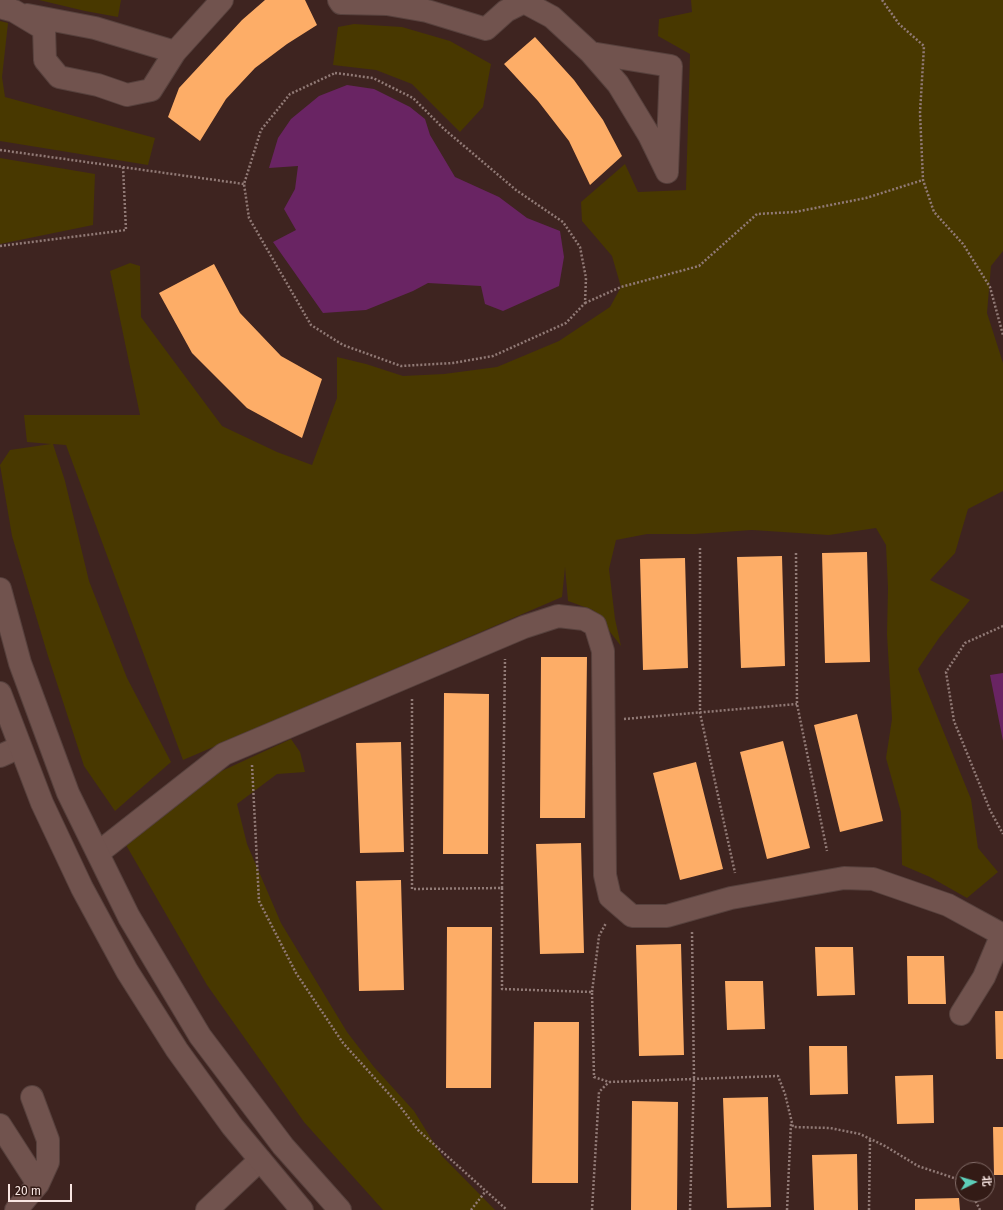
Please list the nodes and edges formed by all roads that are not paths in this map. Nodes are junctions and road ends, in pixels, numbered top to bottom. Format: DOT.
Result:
graph roads {
  1 [pos="222,0"];
  2 [pos="339,0"];
  3 [pos="523,1"];
  4 [pos="10,10"];
  5 [pos="175,52"];
  6 [pos="591,53"];
  7 [pos="0,588"];
  8 [pos="0,693"];
  9 [pos="20,747"];
  10 [pos="0,756"];
  11 [pos="98,853"];
  12 [pos="1002,935"];
  13 [pos="961,1014"];
  14 [pos="32,1097"];
  15 [pos="0,1125"];
  16 [pos="260,1160"];
  17 [pos="38,1184"];
  18 [pos="16,1210"];
  19 [pos="207,1210"];
  20 [pos="302,1210"];
  21 [pos="340,1210"];
  1 -- 5 [label="street"];
  2 -- 3 [label="street"];
  3 -- 6 [label="street"];
  4 -- 5 [label="street"];
  4 -- 5 [label="street"];
  6 -- 6 [label="street"];
  7 -- 11 [label="street"];
  8 -- 9 [label="street"];
  9 -- 10 [label="street"];
  9 -- 16 [label="street"];
  11 -- 12 [label="street"];
  11 -- 21 [label="street"];
  12 -- 13 [label="street"];
  14 -- 17 [label="street"];
  15 -- 17 [label="street"];
  16 -- 19 [label="street"];
  16 -- 20 [label="street"];
  17 -- 18 [label="street"];
}
